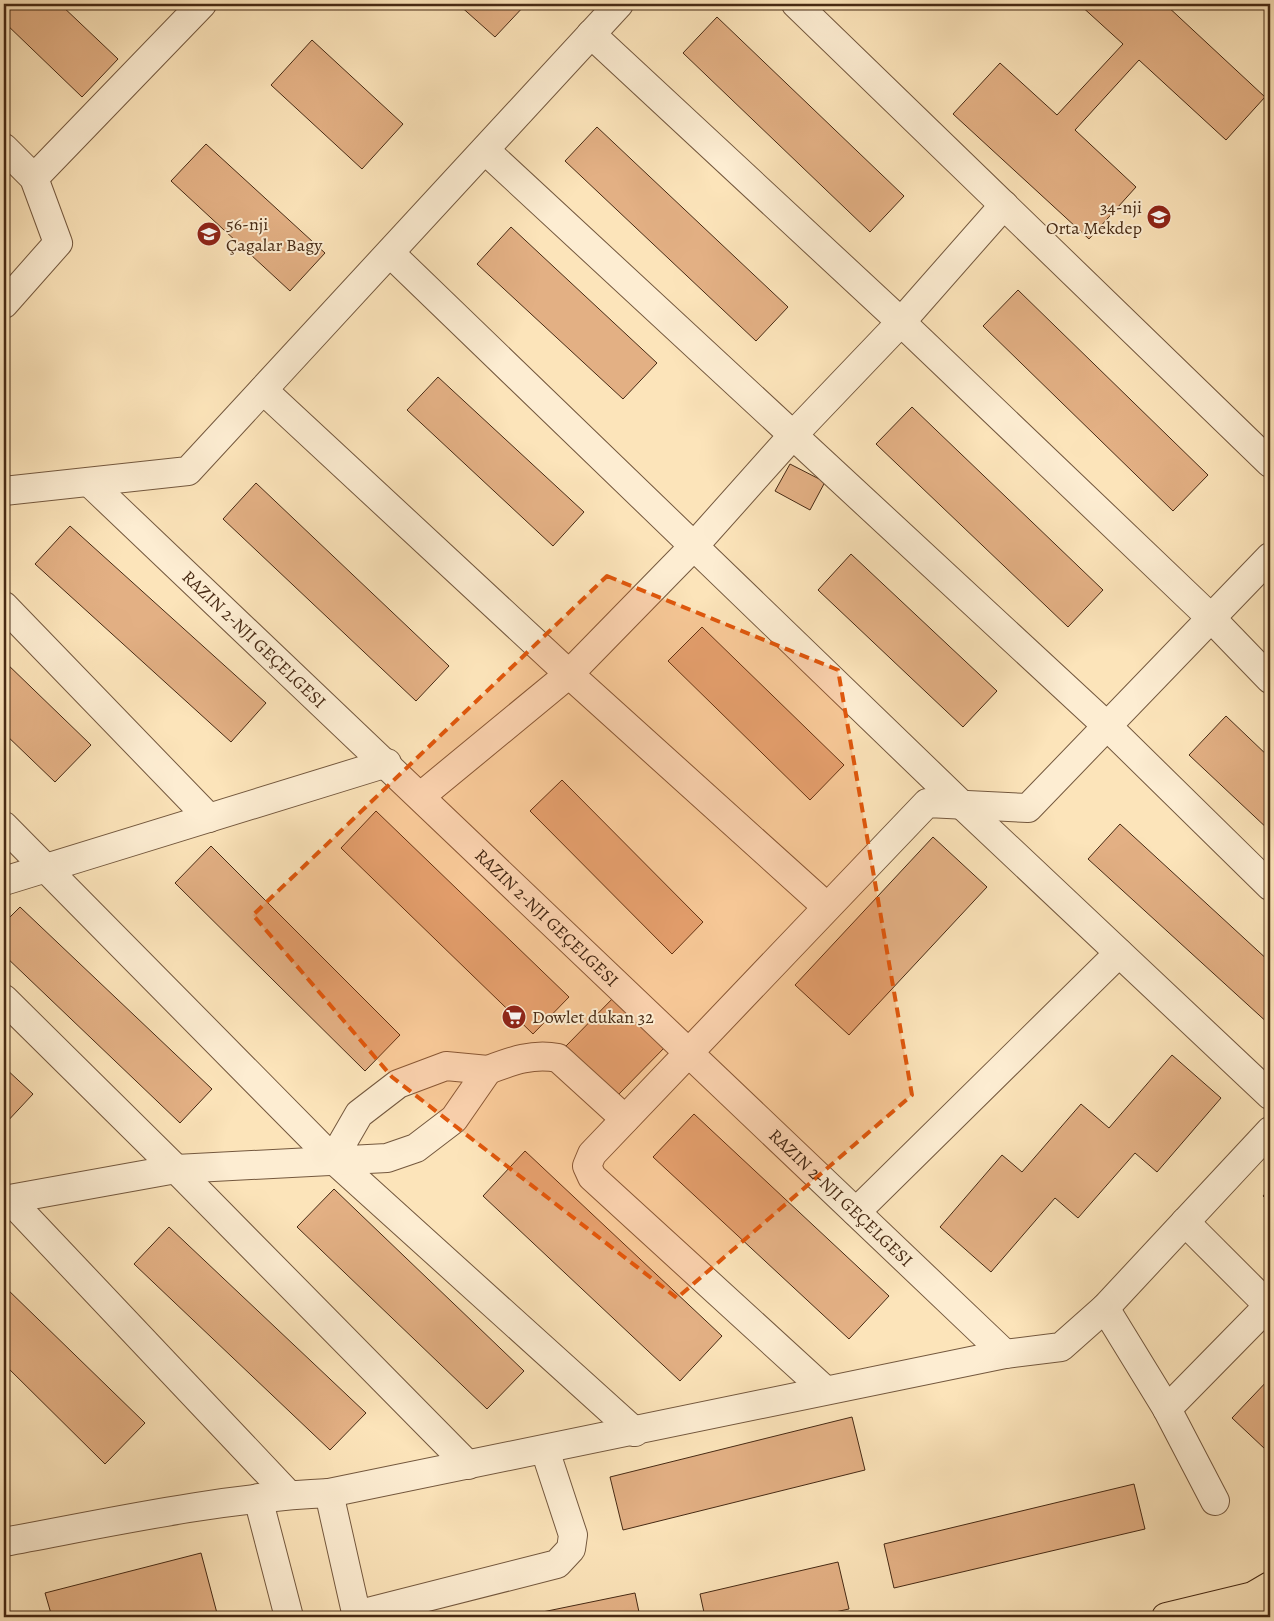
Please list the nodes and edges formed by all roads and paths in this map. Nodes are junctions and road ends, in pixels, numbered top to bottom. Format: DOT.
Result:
graph roads {
  1 [pos="202,4"];
  2 [pos="619,4"];
  3 [pos="796,4"];
  4 [pos="591,34"];
  5 [pos="4,148"];
  6 [pos="485,150"];
  7 [pos="34,178"];
  8 [pos="1004,205"];
  9 [pos="390,253"];
  10 [pos="4,304"];
  11 [pos="901,322"];
  12 [pos="263,390"];
  13 [pos="794,434"];
  14 [pos="1270,463"];
  15 [pos="89,482"];
  16 [pos="4,491"];
  17 [pos="694,546"];
  18 [pos="1270,557"];
  19 [pos="4,606"];
  20 [pos="1211,618"];
  21 [pos="569,674"];
  22 [pos="1270,679"];
  23 [pos="1107,726"];
  24 [pos="387,763"];
  25 [pos="421,796"];
  26 [pos="962,805"];
  27 [pos="210,818"];
  28 [pos="4,826"];
  29 [pos="47,868"];
  30 [pos="4,881"];
  31 [pos="1270,886"];
  32 [pos="827,907"];
  33 [pos="1119,953"];
  34 [pos="4,999"];
  35 [pos="688,1052"];
  36 [pos="488,1070"];
  37 [pos="1270,1095"];
  38 [pos="624,1119"];
  39 [pos="1270,1131"];
  40 [pos="333,1159"];
  41 [pos="176,1169"];
  42 [pos="7,1200"];
  43 [pos="856,1212"];
  44 [pos="1185,1222"];
  45 [pos="1270,1305"];
  46 [pos="1105,1308"];
  47 [pos="1005,1354"];
  48 [pos="825,1390"];
  49 [pos="1167,1410"];
  50 [pos="635,1432"];
  51 [pos="545,1450"];
  52 [pos="468,1465"];
  53 [pos="330,1493"];
  54 [pos="289,1495"];
  55 [pos="258,1498"];
  56 [pos="1215,1501"];
  57 [pos="4,1542"];
  58 [pos="1262,1591"];
  59 [pos="356,1616"];
  60 [pos="289,1617"];
  61 [pos="1166,1617"];
  62 [pos="1270,1617"];
  1 -- 7 [label="street"];
  2 -- 4 [label="street"];
  3 -- 8 [label="street"];
  4 -- 6 [label="street"];
  4 -- 11 [label="street"];
  5 -- 7 [label="street"];
  6 -- 9 [label="street"];
  6 -- 13 [label="street"];
  7 -- 10 [label="street"];
  8 -- 11 [label="street"];
  8 -- 14 [label="street"];
  9 -- 12 [label="street"];
  9 -- 17 [label="street"];
  11 -- 13 [label="street"];
  11 -- 20 [label="street"];
  12 -- 15 [label="street"];
  12 -- 21 [label="street"];
  13 -- 17 [label="street"];
  13 -- 23 [label="street"];
  15 -- 16 [label="street"];
  15 -- 24 [label="street, RAZIN 2-NJI GEÇELGESI"];
  17 -- 21 [label="street"];
  17 -- 26 [label="street"];
  18 -- 20 [label="street"];
  19 -- 27 [label="street"];
  20 -- 22 [label="street"];
  20 -- 23 [label="street"];
  21 -- 25 [label="street"];
  21 -- 32 [label="street"];
  23 -- 26 [label="street"];
  23 -- 31 [label="street"];
  24 -- 25 [label="street, RAZIN 2-NJI GEÇELGESI"];
  24 -- 27 [label="street"];
  25 -- 35 [label="street, RAZIN 2-NJI GEÇELGESI"];
  26 -- 32 [label="street"];
  26 -- 33 [label="street"];
  27 -- 29 [label="street"];
  28 -- 29 [label="street"];
  29 -- 30 [label="street"];
  29 -- 40 [label="street"];
  32 -- 35 [label="street"];
  33 -- 37 [label="street"];
  33 -- 43 [label="street"];
  34 -- 41 [label="street"];
  35 -- 38 [label="street"];
  35 -- 43 [label="street, RAZIN 2-NJI GEÇELGESI"];
  36 -- 38 [label="street"];
  36 -- 40 [label="street"];
  36 -- 40 [label="street"];
  38 -- 48 [label="street"];
  39 -- 44 [label="street"];
  40 -- 41 [label="street"];
  40 -- 50 [label="street"];
  41 -- 42 [label="street"];
  41 -- 52 [label="street"];
  42 -- 54 [label="street"];
  43 -- 47 [label="street, RAZIN 2-NJI GEÇELGESI"];
  44 -- 45 [label="street"];
  44 -- 46 [label="street"];
  45 -- 49 [label="street"];
  46 -- 47 [label="street"];
  46 -- 49 [label="street"];
  47 -- 48 [label="street"];
  48 -- 50 [label="street"];
  49 -- 56 [label="street"];
  50 -- 51 [label="street"];
  51 -- 52 [label="street"];
  51 -- 59 [label="street"];
  52 -- 53 [label="street"];
  53 -- 54 [label="street"];
  53 -- 59 [label="street"];
  54 -- 55 [label="street"];
  55 -- 57 [label="street"];
  55 -- 60 [label="street"];
  58 -- 61 [label="main road"];
  58 -- 62 [label="main road"];
}
